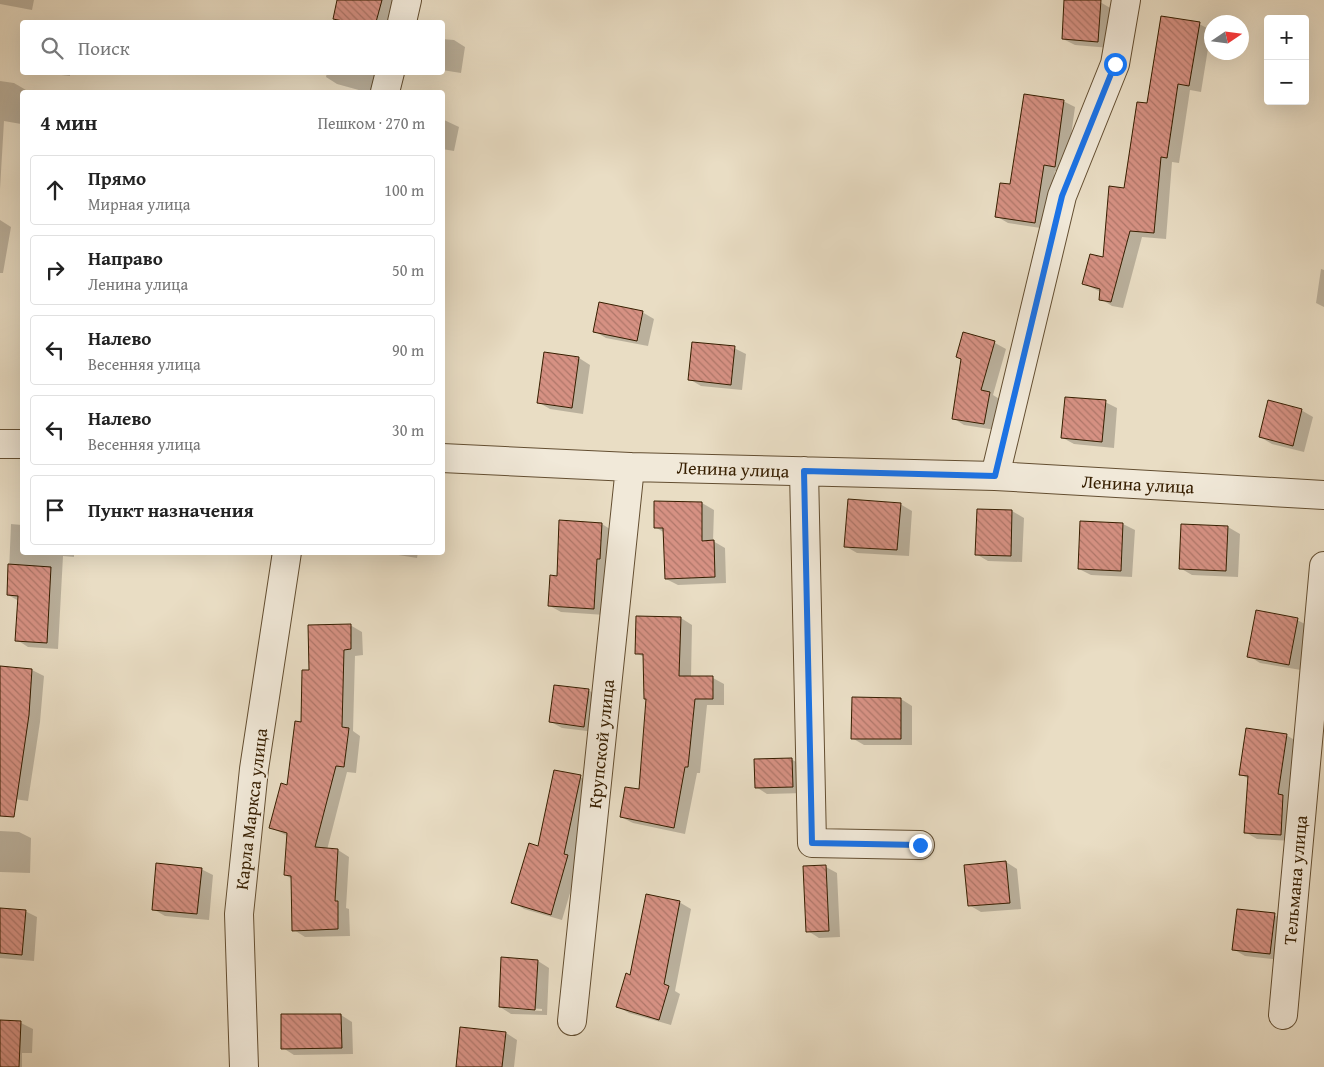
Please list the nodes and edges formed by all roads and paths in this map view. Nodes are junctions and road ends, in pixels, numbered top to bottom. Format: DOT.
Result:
graph roads {
  1 [pos="407,0"];
  2 [pos="1126,0"];
  3 [pos="402,20"];
  4 [pos="389,75"];
  5 [pos="386,90"];
  6 [pos="0,444"];
  7 [pos="20,444"];
  8 [pos="445,458"];
  9 [pos="630,466"];
  10 [pos="804,471"];
  11 [pos="995,476"];
  12 [pos="1324,495"];
  13 [pos="287,555"];
  14 [pos="1324,566"];
  15 [pos="920,845"];
  16 [pos="1283,1015"];
  17 [pos="572,1021"];
  18 [pos="244,1067"];
  1 -- 3 [label="street"];
  2 -- 11 [label="street"];
  4 -- 5 [label="street"];
  6 -- 7 [label="street"];
  8 -- 9 [label="street, Ленина улица"];
  9 -- 10 [label="street, Ленина улица"];
  9 -- 17 [label="street, Крупской улица"];
  10 -- 11 [label="street, Ленина улица"];
  10 -- 15 [label="street"];
  11 -- 12 [label="street, Ленина улица"];
  13 -- 18 [label="street, Карла Маркса улица"];
  14 -- 16 [label="street, Тельмана улица"];
}
